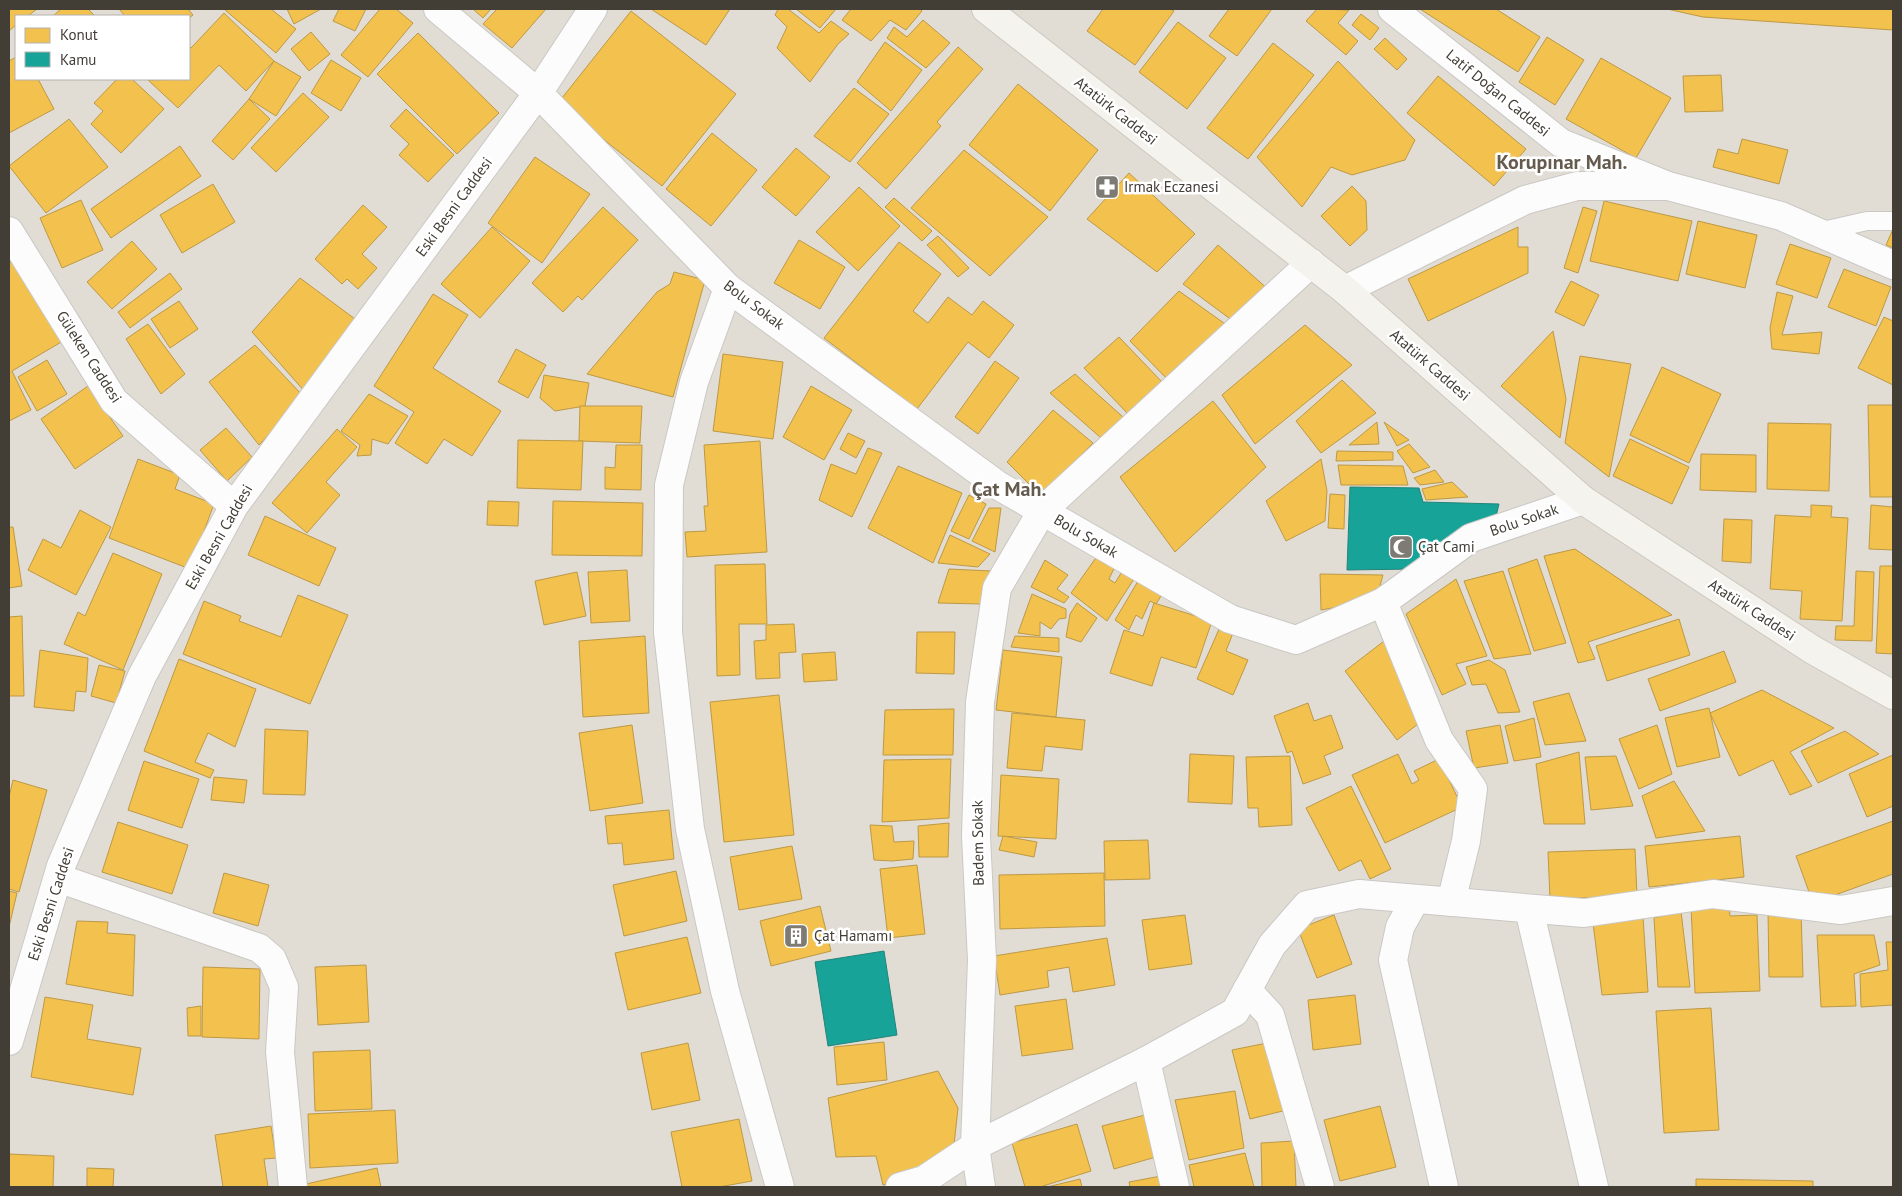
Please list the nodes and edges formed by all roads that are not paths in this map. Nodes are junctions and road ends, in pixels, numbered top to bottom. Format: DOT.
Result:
graph roads {
  1 [pos="438,9"];
  2 [pos="593,9"];
  3 [pos="1392,9"];
  4 [pos="993,11"];
  5 [pos="538,93"];
  6 [pos="1668,186"];
  7 [pos="1893,221"];
  8 [pos="9,231"];
  9 [pos="1818,232"];
  10 [pos="1311,263"];
  11 [pos="1893,265"];
  12 [pos="728,288"];
  13 [pos="1345,290"];
  14 [pos="1583,500"];
  15 [pos="234,506"];
  16 [pos="1042,511"];
  17 [pos="1383,602"];
  18 [pos="1893,695"];
  19 [pos="58,878"];
  20 [pos="1415,900"];
  21 [pos="1893,900"];
  22 [pos="1451,902"];
  23 [pos="1529,909"];
  24 [pos="1247,990"];
  25 [pos="9,1040"];
  26 [pos="1146,1061"];
  27 [pos="975,1146"];
  28 [pos="293,1187"];
  29 [pos="780,1187"];
  30 [pos="900,1187"];
  31 [pos="981,1187"];
  32 [pos="1175,1187"];
  33 [pos="1320,1187"];
  34 [pos="1444,1187"];
  35 [pos="1594,1187"];
  1 -- 5 [label="street, Bolu Sokak"];
  2 -- 5 [label="street, Eski Besni Caddesi"];
  3 -- 6 [label="street, Latif Doğan Caddesi"];
  4 -- 10 [label="main road, Atatürk Caddesi"];
  5 -- 12 [label="street, Bolu Sokak"];
  5 -- 15 [label="street, Eski Besni Caddesi"];
  6 -- 9 [label="street"];
  6 -- 13 [label="street"];
  7 -- 9 [label="lane"];
  8 -- 15 [label="street, Güleken Caddesi"];
  9 -- 11 [label="street"];
  10 -- 13 [label="main road, Atatürk Caddesi"];
  10 -- 16 [label="street, Badem Sokak"];
  12 -- 16 [label="street, Bolu Sokak"];
  12 -- 29 [label="street"];
  13 -- 14 [label="main road, Atatürk Caddesi"];
  14 -- 17 [label="street, Bolu Sokak"];
  14 -- 18 [label="main road, Atatürk Caddesi"];
  15 -- 19 [label="street, Eski Besni Caddesi"];
  16 -- 17 [label="street, Bolu Sokak"];
  16 -- 27 [label="street, Badem Sokak"];
  17 -- 22 [label="street"];
  19 -- 25 [label="street, Eski Besni Caddesi"];
  19 -- 28 [label="street"];
  20 -- 22 [label="street"];
  20 -- 24 [label="street"];
  20 -- 34 [label="street"];
  21 -- 23 [label="street"];
  22 -- 23 [label="street"];
  23 -- 35 [label="street"];
  24 -- 26 [label="street"];
  24 -- 33 [label="street"];
  26 -- 27 [label="street"];
  26 -- 32 [label="street"];
  27 -- 30 [label="street"];
  27 -- 31 [label="street, Badem Sokak"];
}
